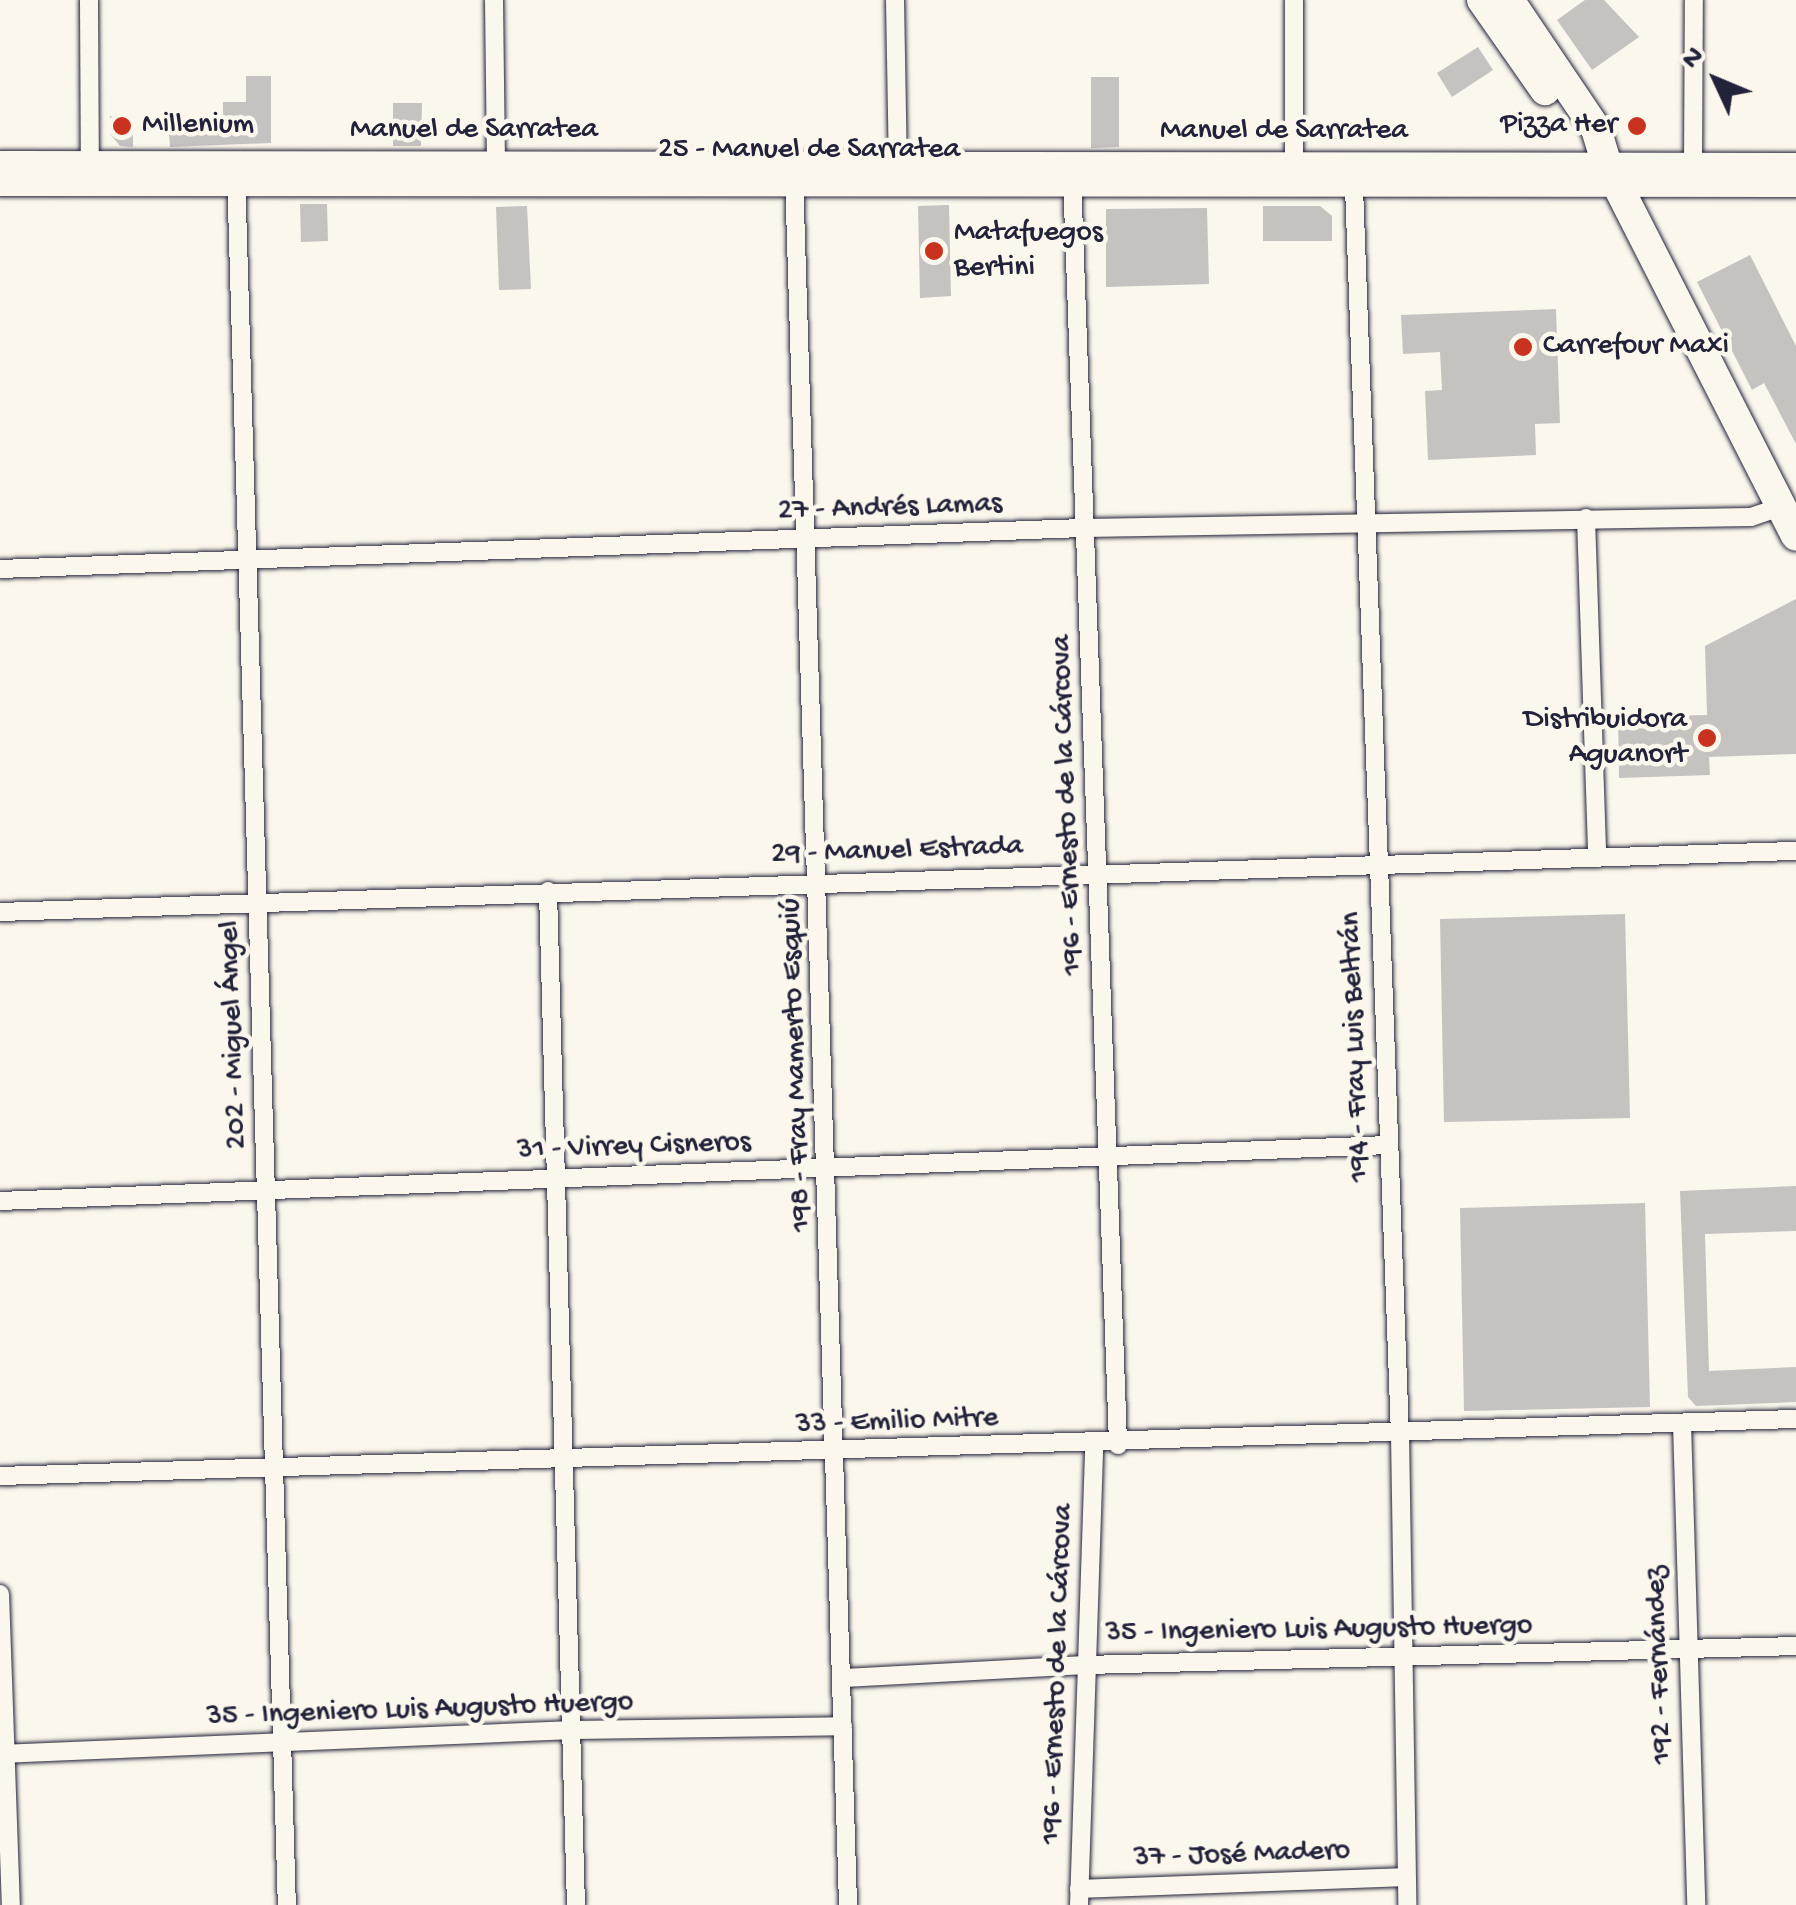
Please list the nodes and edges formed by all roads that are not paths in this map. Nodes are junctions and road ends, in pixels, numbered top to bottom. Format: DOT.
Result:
graph roads {
  1 [pos="89,0"];
  2 [pos="494,0"];
  3 [pos="895,0"];
  4 [pos="1294,0"];
  5 [pos="1482,0"];
  6 [pos="1509,0"];
  7 [pos="1694,0"];
  8 [pos="0,163"];
  9 [pos="898,164"];
  10 [pos="1694,164"];
  11 [pos="1796,164"];
  12 [pos="90,173"];
  13 [pos="236,173"];
  14 [pos="496,173"];
  15 [pos="1072,173"];
  16 [pos="794,174"];
  17 [pos="1612,175"];
  18 [pos="1294,176"];
  19 [pos="0,183"];
  20 [pos="1796,184"];
  21 [pos="1354,187"];
  22 [pos="1780,507"];
  23 [pos="1586,518"];
  24 [pos="1363,522"];
  25 [pos="1084,528"];
  26 [pos="1796,536"];
  27 [pos="805,540"];
  28 [pos="250,564"];
  29 [pos="0,568"];
  30 [pos="1796,851"];
  31 [pos="1596,855"];
  32 [pos="1377,861"];
  33 [pos="1102,872"];
  34 [pos="820,884"];
  35 [pos="548,891"];
  36 [pos="258,901"];
  37 [pos="0,912"];
  38 [pos="1389,1145"];
  39 [pos="1108,1152"];
  40 [pos="829,1168"];
  41 [pos="555,1179"];
  42 [pos="268,1187"];
  43 [pos="0,1201"];
  44 [pos="1796,1419"];
  45 [pos="1682,1424"];
  46 [pos="1400,1434"];
  47 [pos="1094,1444"];
  48 [pos="1118,1445"];
  49 [pos="838,1453"];
  50 [pos="562,1459"];
  51 [pos="273,1471"];
  52 [pos="0,1476"];
  53 [pos="0,1594"];
  54 [pos="1796,1646"];
  55 [pos="1688,1650"];
  56 [pos="1403,1657"];
  57 [pos="1086,1664"];
  58 [pos="844,1678"];
  59 [pos="843,1726"];
  60 [pos="573,1730"];
  61 [pos="283,1745"];
  62 [pos="3,1754"];
  63 [pos="1406,1878"];
  64 [pos="1079,1897"];
  65 [pos="11,1905"];
  66 [pos="287,1905"];
  67 [pos="576,1905"];
  68 [pos="848,1905"];
  69 [pos="1407,1905"];
  70 [pos="1696,1905"];
  1 -- 12 [label="street"];
  2 -- 14 [label="street"];
  3 -- 9 [label="street"];
  4 -- 18 [label="street"];
  5 -- 17 [label="main road"];
  6 -- 17 [label="main road"];
  7 -- 10 [label="street"];
  8 -- 12 [label="main road, Manuel de Sarratea"];
  9 -- 15 [label="main road, Manuel de Sarratea"];
  9 -- 16 [label="main road, Manuel de Sarratea"];
  10 -- 11 [label="main road"];
  10 -- 17 [label="main road"];
  12 -- 13 [label="main road, Manuel de Sarratea"];
  12 -- 19 [label="main road"];
  13 -- 14 [label="main road, Manuel de Sarratea"];
  13 -- 28 [label="street, 202 - Miguel Ángel"];
  14 -- 16 [label="main road, Manuel de Sarratea"];
  15 -- 16 [label="main road, 25 - Manuel de Sarratea"];
  15 -- 18 [label="main road, Manuel de Sarratea"];
  15 -- 25 [label="street, 196 - Ernesto de la Cárcova"];
  16 -- 27 [label="street, 198 - Fray Mamerto Esquiú"];
  17 -- 18 [label="main road, Manuel de Sarratea"];
  17 -- 20 [label="main road"];
  17 -- 21 [label="main road"];
  17 -- 22 [label="main road"];
  18 -- 21 [label="main road"];
  21 -- 24 [label="street, 194 - Fray Luis Beltrán"];
  22 -- 23 [label="street, 27 - Andrés Lamas"];
  22 -- 26 [label="main road"];
  23 -- 24 [label="street, 27 - Andrés Lamas"];
  23 -- 31 [label="street"];
  24 -- 25 [label="street, 27 - Andrés Lamas"];
  24 -- 32 [label="street, 194 - Fray Luis Beltrán"];
  25 -- 27 [label="street, 27 - Andrés Lamas"];
  25 -- 33 [label="street, 196 - Ernesto de la Cárcova"];
  27 -- 28 [label="street, 27 - Andrés Lamas"];
  27 -- 34 [label="street, 198 - Fray Mamerto Esquiú"];
  28 -- 29 [label="street, 27 - Andrés Lamas"];
  28 -- 36 [label="street, 202 - Miguel Ángel"];
  30 -- 31 [label="street, 29 - Manuel Estrada"];
  31 -- 32 [label="street, 29 - Manuel Estrada"];
  32 -- 33 [label="street, 29 - Manuel Estrada"];
  32 -- 38 [label="street, 194 - Fray Luis Beltrán"];
  33 -- 34 [label="street, 29 - Manuel Estrada"];
  33 -- 39 [label="street, 196 - Ernesto de la Cárcova"];
  34 -- 35 [label="street, 29 - Manuel Estrada"];
  34 -- 40 [label="street, 198 - Fray Mamerto Esquiú"];
  35 -- 36 [label="street, 29 - Manuel Estrada"];
  35 -- 41 [label="street"];
  36 -- 37 [label="street, 29 - Manuel Estrada"];
  36 -- 42 [label="street, 202 - Miguel Ángel"];
  38 -- 39 [label="street, 31 - Virrey Cisneros"];
  38 -- 46 [label="street, 194 - Fray Luis Beltrán"];
  39 -- 40 [label="street, 31 - Virrey Cisneros"];
  39 -- 48 [label="street, 196 - Ernesto de la Cárcova"];
  40 -- 41 [label="street, 31 - Virrey Cisneros"];
  40 -- 49 [label="street, 198 - Fray Mamerto Esquiú"];
  41 -- 42 [label="street, 31 - Virrey Cisneros"];
  41 -- 50 [label="street"];
  42 -- 43 [label="street, 31 - Virrey Cisneros"];
  42 -- 51 [label="street, 202 - Miguel Ángel"];
  44 -- 45 [label="street, 33 - Emilio Mitre"];
  45 -- 46 [label="street, 33 - Emilio Mitre"];
  45 -- 55 [label="street, 192 - Fernández"];
  46 -- 48 [label="street, 33 - Emilio Mitre"];
  46 -- 56 [label="street, 194 - Fray Luis Beltrán"];
  47 -- 48 [label="street, 33 - Emilio Mitre"];
  47 -- 49 [label="street, 33 - Emilio Mitre"];
  47 -- 57 [label="street, 196 - Ernesto de la Cárcova"];
  49 -- 50 [label="street, 33 - Emilio Mitre"];
  49 -- 58 [label="street, 198 - Fray Mamerto Esquiú"];
  50 -- 51 [label="street, 33 - Emilio Mitre"];
  50 -- 60 [label="street"];
  51 -- 52 [label="street, 33 - Emilio Mitre"];
  51 -- 61 [label="street, 202 - Miguel Ángel"];
  53 -- 62 [label="street"];
  54 -- 55 [label="street, 35 - Ingeniero Luis Augusto Huergo"];
  55 -- 56 [label="street, 35 - Ingeniero Luis Augusto Huergo"];
  55 -- 70 [label="street, 192 - Fernández"];
  56 -- 57 [label="street, 35 - Ingeniero Luis Augusto Huergo"];
  56 -- 63 [label="street, 194 - Fray Luis Beltrán"];
  57 -- 58 [label="street, 35 - Ingeniero Luis Augusto Huergo"];
  57 -- 64 [label="street, 196 - Ernesto de la Cárcova"];
  58 -- 59 [label="street, 198 - Fray Mamerto Esquiú"];
  59 -- 60 [label="street, 35 - Ingeniero Luis Augusto Huergo"];
  59 -- 68 [label="street, 198 - Fray Mamerto Esquiú"];
  60 -- 61 [label="street, 35 - Ingeniero Luis Augusto Huergo"];
  60 -- 67 [label="street"];
  61 -- 62 [label="street, 35 - Ingeniero Luis Augusto Huergo"];
  61 -- 66 [label="street, 202 - Miguel Ángel"];
  62 -- 65 [label="street"];
  63 -- 64 [label="street, 37 - José Madero"];
  63 -- 69 [label="street, 194 - Fray Luis Beltrán"];
}
